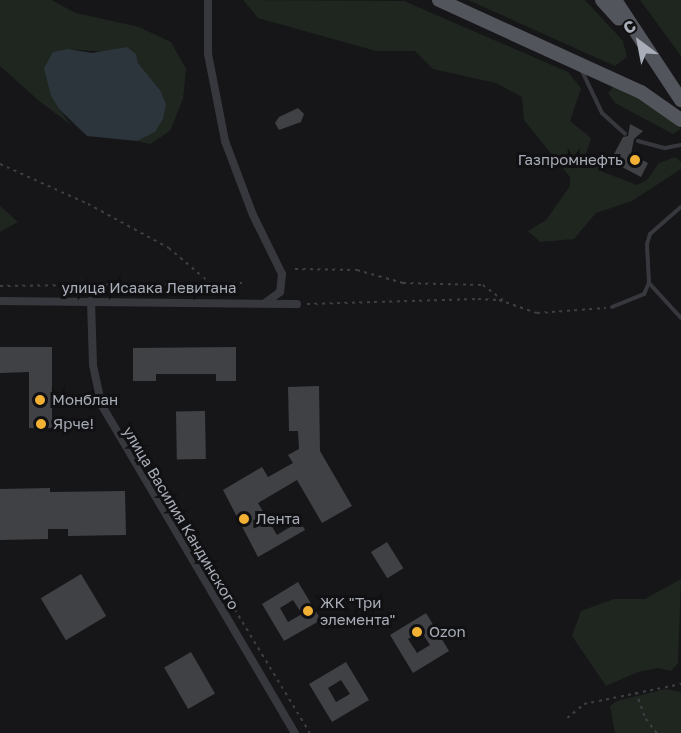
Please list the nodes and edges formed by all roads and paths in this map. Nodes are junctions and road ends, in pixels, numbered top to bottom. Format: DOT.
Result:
graph roads {
  1 [pos="208,0"];
  2 [pos="439,0"];
  3 [pos="602,0"];
  4 [pos="615,0"];
  5 [pos="639,40"];
  6 [pos="578,63"];
  7 [pos="681,100"];
  8 [pos="681,120"];
  9 [pos="625,134"];
  10 [pos="638,141"];
  11 [pos="681,145"];
  12 [pos="0,164"];
  13 [pos="681,207"];
  14 [pos="295,268"];
  15 [pos="210,283"];
  16 [pos="242,283"];
  17 [pos="649,284"];
  18 [pos="0,286"];
  19 [pos="0,301"];
  20 [pos="91,301"];
  21 [pos="504,302"];
  22 [pos="265,303"];
  23 [pos="297,304"];
  24 [pos="612,307"];
  25 [pos="681,318"];
  26 [pos="231,603"];
  27 [pos="681,684"];
  28 [pos="636,692"];
  29 [pos="567,718"];
  30 [pos="295,733"];
  31 [pos="310,733"];
  32 [pos="657,733"];
  1 -- 22 [label="street"];
  2 -- 6 [label="main road"];
  3 -- 5 [label="main road"];
  4 -- 5 [label="main road"];
  5 -- 7 [label="main road"];
  6 -- 8 [label="main road"];
  6 -- 9 [label="lane"];
  10 -- 11 [label="lane"];
  12 -- 15 [label="path"];
  13 -- 17 [label="lane"];
  14 -- 21 [label="path"];
  15 -- 16 [label="path"];
  15 -- 18 [label="path"];
  17 -- 24 [label="lane"];
  17 -- 25 [label="lane"];
  19 -- 20 [label="street, улица Исаака Левитана"];
  20 -- 22 [label="street, улица Исаака Левитана"];
  20 -- 30 [label="street, улица Василия Кандинского"];
  21 -- 23 [label="path"];
  21 -- 24 [label="path"];
  22 -- 23 [label="street, улица Исаака Левитана"];
  26 -- 31 [label="path"];
  27 -- 28 [label="path"];
  28 -- 29 [label="path"];
  28 -- 32 [label="path"];
}
